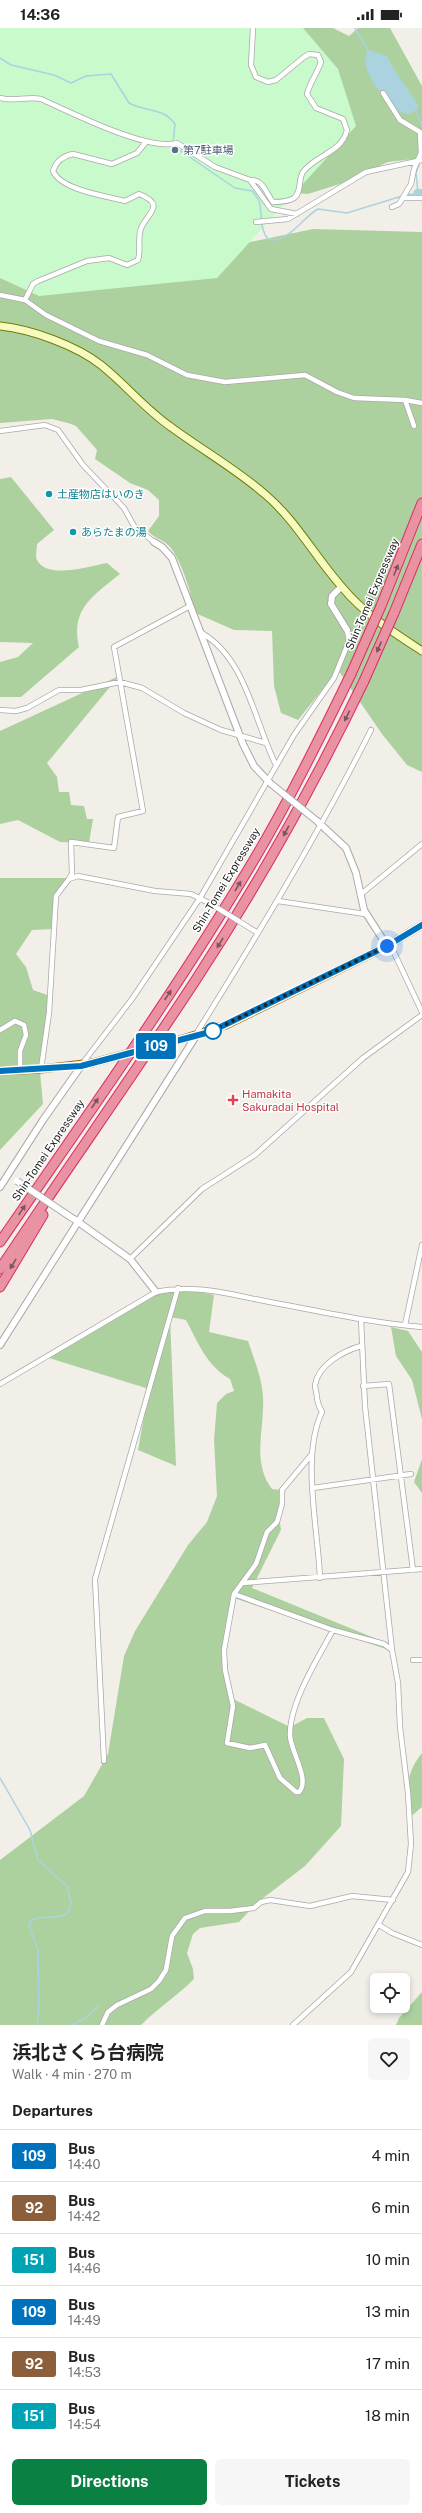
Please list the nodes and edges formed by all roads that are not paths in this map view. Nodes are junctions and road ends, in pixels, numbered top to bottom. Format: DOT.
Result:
graph roads {
  1 [pos="253,28"];
  2 [pos="384,93"];
  3 [pos="0,98"];
  4 [pos="146,142"];
  5 [pos="419,161"];
  6 [pos="250,180"];
  7 [pos="403,198"];
  8 [pos="422,198"];
  9 [pos="392,207"];
  10 [pos="297,214"];
  11 [pos="260,222"];
  12 [pos="0,295"];
  13 [pos="25,300"];
  14 [pos="0,326"];
  15 [pos="405,400"];
  16 [pos="422,403"];
  17 [pos="414,426"];
  18 [pos="0,430"];
  19 [pos="422,502"];
  20 [pos="154,542"];
  21 [pos="422,544"];
  22 [pos="342,587"];
  23 [pos="190,606"];
  24 [pos="347,630"];
  25 [pos="200,632"];
  26 [pos="422,651"];
  27 [pos="120,682"];
  28 [pos="0,710"];
  29 [pos="371,730"];
  30 [pos="240,735"];
  31 [pos="266,743"];
  32 [pos="276,765"];
  33 [pos="268,781"];
  34 [pos="319,823"];
  35 [pos="422,844"];
  36 [pos="69,879"];
  37 [pos="359,895"];
  38 [pos="200,898"];
  39 [pos="278,901"];
  40 [pos="366,914"];
  41 [pos="422,925"];
  42 [pos="258,933"];
  43 [pos="388,945"];
  44 [pos="422,1012"];
  45 [pos="422,1015"];
  46 [pos="0,1030"];
  47 [pos="196,1036"];
  48 [pos="81,1066"];
  49 [pos="41,1069"];
  50 [pos="20,1070"];
  51 [pos="0,1071"];
  52 [pos="131,1077"];
  53 [pos="8,1175"];
  54 [pos="1,1184"];
  55 [pos="75,1220"];
  56 [pos="0,1242"];
  57 [pos="422,1245"];
  58 [pos="130,1259"];
  59 [pos="0,1269"];
  60 [pos="0,1287"];
  61 [pos="178,1288"];
  62 [pos="156,1292"];
  63 [pos="361,1319"];
  64 [pos="405,1325"];
  65 [pos="422,1327"];
  66 [pos="0,1345"];
  67 [pos="361,1346"];
  68 [pos="0,1384"];
  69 [pos="363,1386"];
  70 [pos="312,1454"];
  71 [pos="411,1474"];
  72 [pos="401,1475"];
  73 [pos="373,1479"];
  74 [pos="313,1488"];
  75 [pos="422,1569"];
  76 [pos="413,1570"];
  77 [pos="385,1572"];
  78 [pos="320,1578"];
  79 [pos="242,1583"];
  80 [pos="234,1594"];
  81 [pos="333,1630"];
  82 [pos="392,1650"];
  83 [pos="413,1660"];
  84 [pos="422,1660"];
  85 [pos="104,1761"];
  86 [pos="393,1900"];
  87 [pos="379,1925"];
  88 [pos="422,1945"];
  89 [pos="102,2025"];
  90 [pos="293,2025"];
  1 -- 6 [label="street"];
  2 -- 5 [label="street"];
  3 -- 4 [label="street"];
  4 -- 6 [label="street"];
  4 -- 13 [label="street"];
  5 -- 7 [label="street"];
  5 -- 10 [label="street"];
  6 -- 10 [label="street"];
  7 -- 8 [label="street"];
  7 -- 9 [label="street"];
  10 -- 11 [label="street"];
  12 -- 13 [label="street"];
  13 -- 15 [label="street"];
  14 -- 22 [label="main road"];
  15 -- 16 [label="street"];
  15 -- 17 [label="street"];
  18 -- 20 [label="street"];
  56 -- 19 [label="highway, Shin-Tomei Expressway, one-way, bridge"];
  20 -- 23 [label="street"];
  21 -- 52 [label="highway, one-way, bridge"];
  22 -- 24 [label="street"];
  22 -- 26 [label="main road"];
  23 -- 25 [label="street"];
  23 -- 27 [label="street"];
  24 -- 32 [label="street"];
  25 -- 30 [label="street"];
  25 -- 31 [label="street"];
  27 -- 28 [label="street"];
  27 -- 30 [label="street"];
  27 -- 36 [label="street"];
  29 -- 34 [label="street"];
  30 -- 31 [label="street"];
  30 -- 33 [label="street"];
  31 -- 32 [label="street"];
  32 -- 33 [label="street"];
  33 -- 34 [label="street, bridge"];
  33 -- 38 [label="street"];
  34 -- 37 [label="street"];
  34 -- 39 [label="street"];
  35 -- 37 [label="street"];
  36 -- 38 [label="street"];
  36 -- 49 [label="street"];
  37 -- 40 [label="street"];
  38 -- 42 [label="street, bridge"];
  38 -- 48 [label="street"];
  39 -- 40 [label="street"];
  39 -- 42 [label="street"];
  40 -- 43 [label="street"];
  41 -- 43 [label="main road"];
  42 -- 47 [label="street"];
  43 -- 44 [label="street"];
  43 -- 47 [label="main road"];
  45 -- 58 [label="street"];
  46 -- 50 [label="street"];
  47 -- 48 [label="main road, bridge"];
  47 -- 55 [label="street"];
  48 -- 49 [label="main road"];
  48 -- 53 [label="street"];
  49 -- 50 [label="main road"];
  50 -- 51 [label="main road"];
  52 -- 59 [label="highway"];
  52 -- 60 [label="highway, one-way"];
  53 -- 54 [label="street"];
  53 -- 55 [label="street, bridge"];
  55 -- 58 [label="street"];
  55 -- 66 [label="street"];
  57 -- 64 [label="street"];
  58 -- 62 [label="street"];
  61 -- 62 [label="street"];
  61 -- 63 [label="street"];
  61 -- 85 [label="street"];
  62 -- 68 [label="street"];
  63 -- 64 [label="street"];
  63 -- 67 [label="street"];
  64 -- 65 [label="street"];
  67 -- 69 [label="street"];
  67 -- 70 [label="street"];
  69 -- 72 [label="street"];
  69 -- 73 [label="street"];
  70 -- 74 [label="street"];
  70 -- 79 [label="street"];
  71 -- 72 [label="street"];
  72 -- 73 [label="street"];
  72 -- 76 [label="street"];
  73 -- 74 [label="street"];
  73 -- 77 [label="street"];
  74 -- 78 [label="street"];
  75 -- 76 [label="street"];
  76 -- 77 [label="street"];
  77 -- 78 [label="street"];
  77 -- 82 [label="street"];
  78 -- 79 [label="street"];
  79 -- 80 [label="street"];
  80 -- 81 [label="street"];
  80 -- 81 [label="street"];
  81 -- 82 [label="street"];
  82 -- 86 [label="street"];
  83 -- 84 [label="street"];
  86 -- 87 [label="street"];
  86 -- 89 [label="street"];
  87 -- 88 [label="street"];
  87 -- 90 [label="street"];
}
